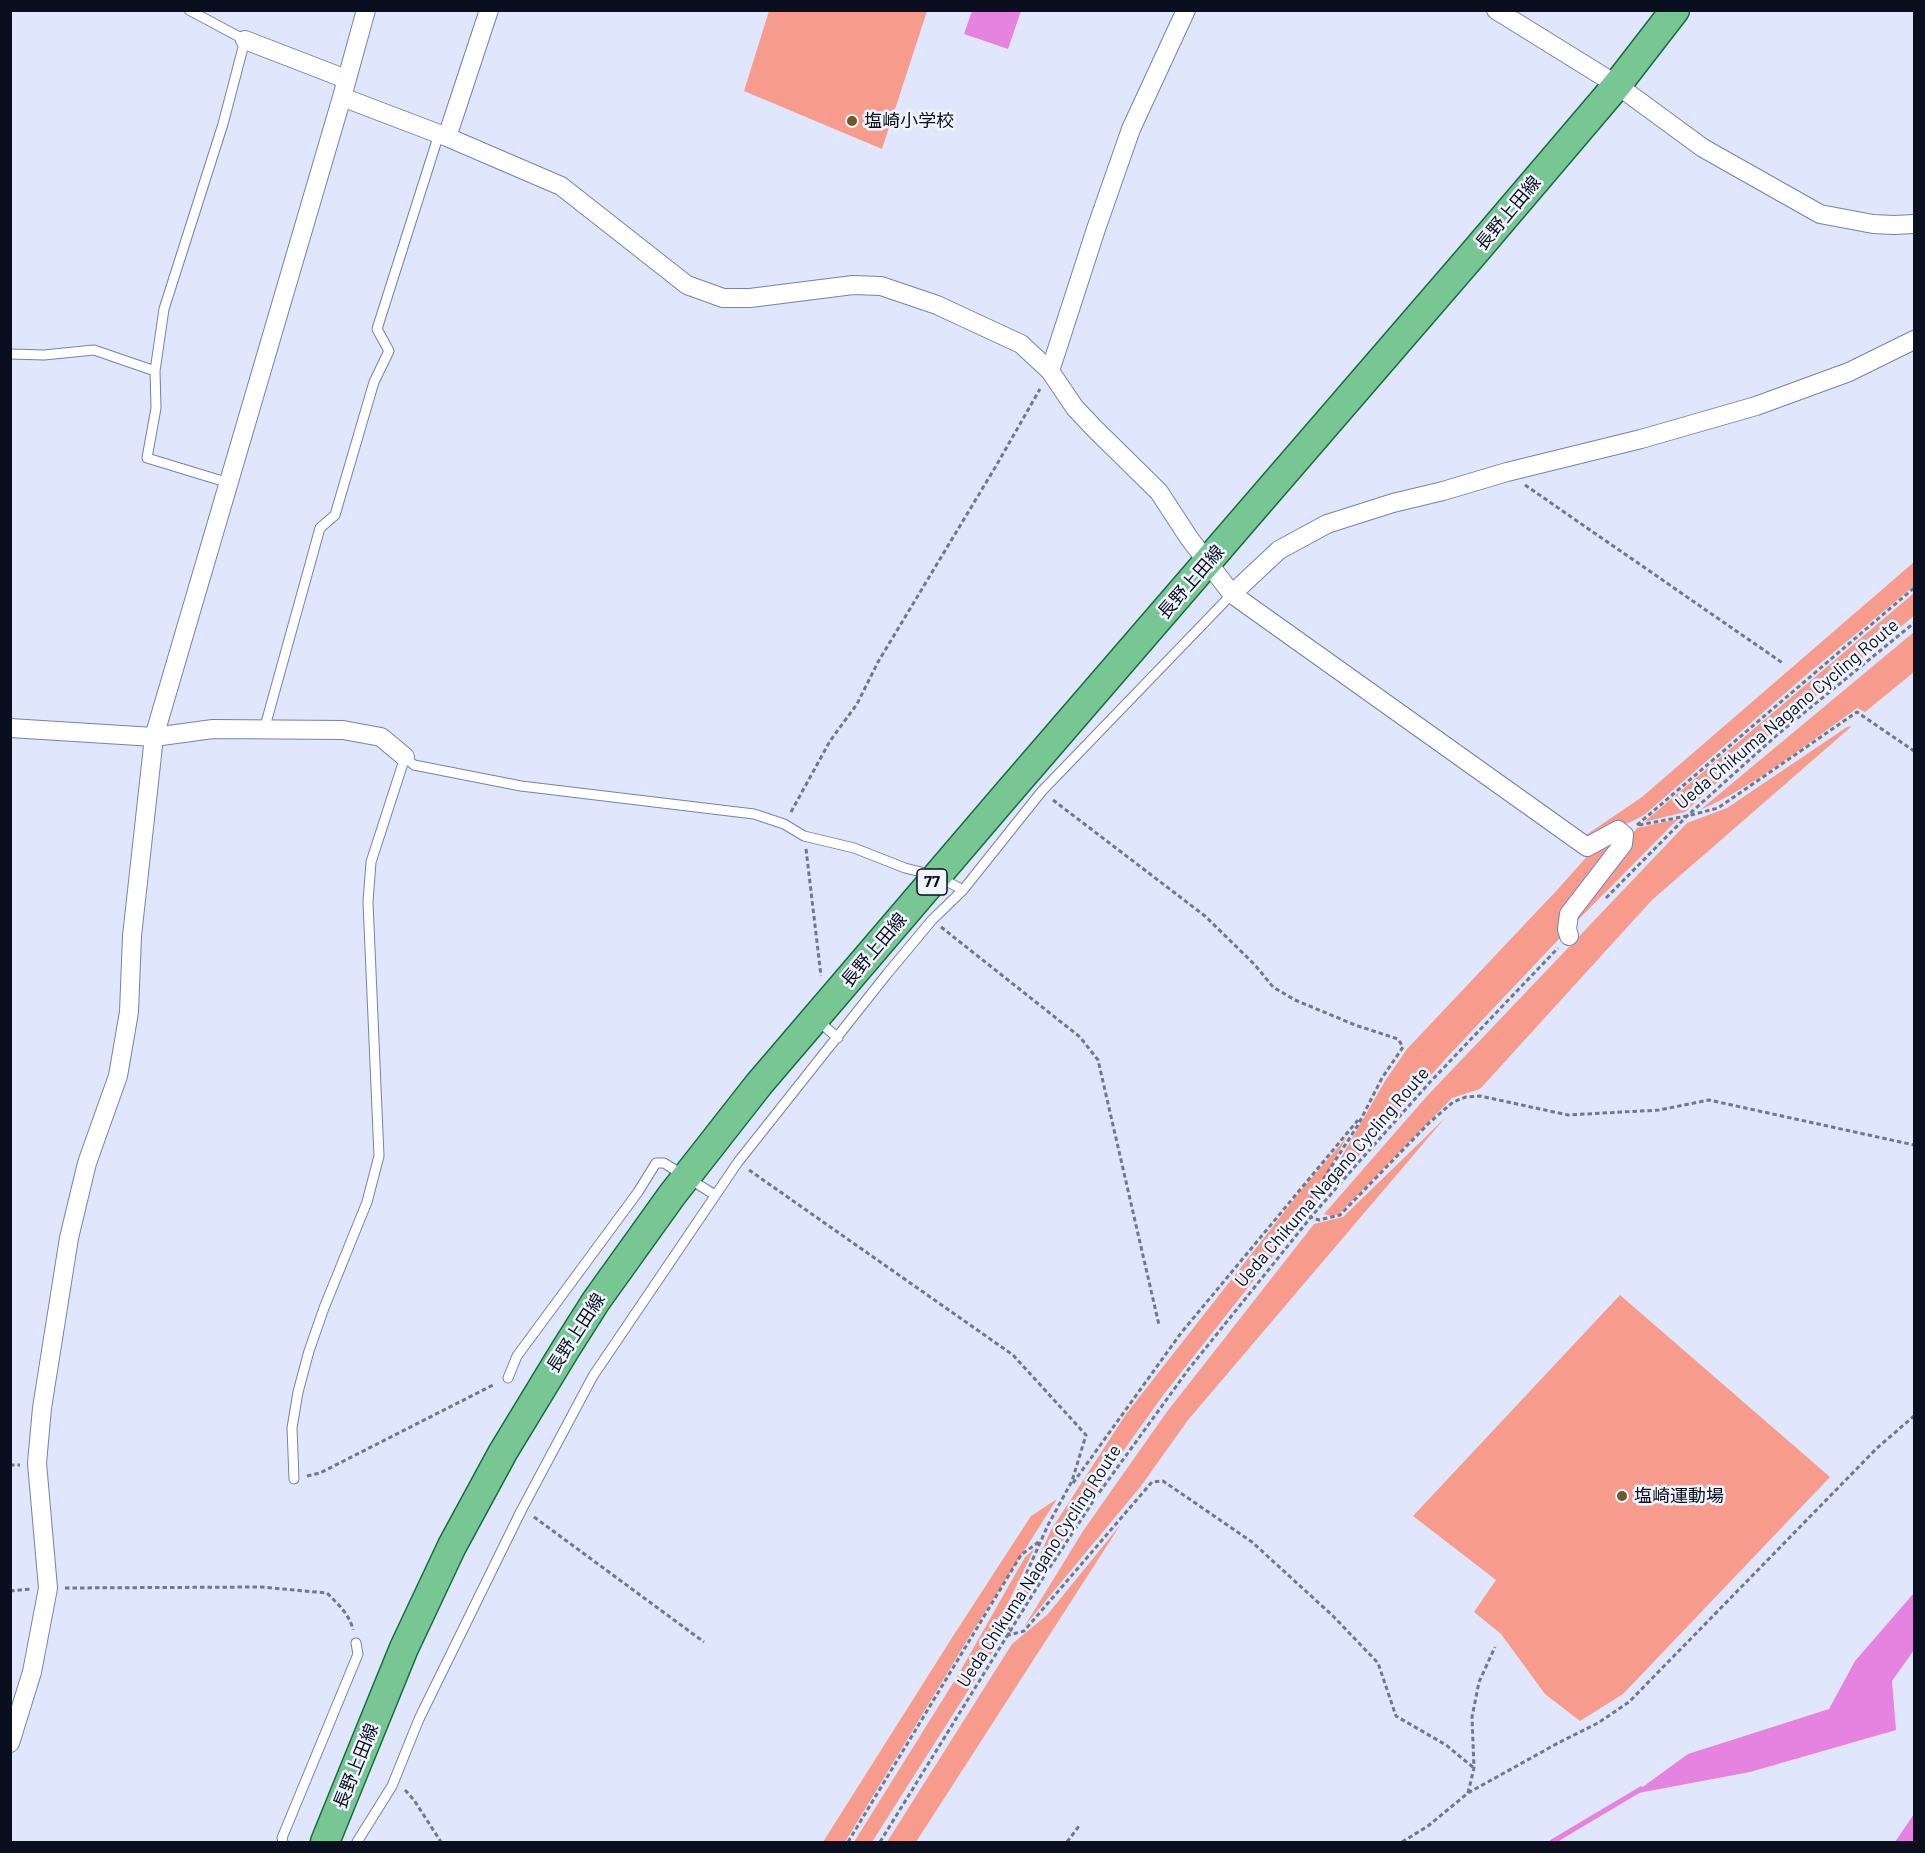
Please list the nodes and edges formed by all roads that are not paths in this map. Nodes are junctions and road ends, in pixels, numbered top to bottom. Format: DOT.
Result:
graph roads {
  1 [pos="189,10"];
  2 [pos="366,10"];
  3 [pos="489,10"];
  4 [pos="1186,10"];
  5 [pos="1496,10"];
  6 [pos="1675,10"];
  7 [pos="245,40"];
  8 [pos="1617,85"];
  9 [pos="344,88"];
  10 [pos="443,136"];
  11 [pos="1914,224"];
  12 [pos="1914,340"];
  13 [pos="10,354"];
  14 [pos="154,371"];
  15 [pos="1050,371"];
  16 [pos="229,483"];
  17 [pos="1208,562"];
  18 [pos="1232,594"];
  19 [pos="10,728"];
  20 [pos="264,730"];
  21 [pos="154,737"];
  22 [pos="405,756"];
  23 [pos="937,876"];
  24 [pos="963,890"];
  25 [pos="1569,936"];
  26 [pos="816,1019"];
  27 [pos="838,1038"];
  28 [pos="686,1176"];
  29 [pos="715,1195"];
  30 [pos="508,1378"];
  31 [pos="294,1479"];
  32 [pos="356,1643"];
  33 [pos="10,1743"];
  34 [pos="283,1842"];
  35 [pos="325,1842"];
  36 [pos="357,1842"];
  1 -- 7 [label="lane"];
  2 -- 9 [label="street"];
  3 -- 10 [label="street"];
  4 -- 15 [label="street"];
  5 -- 8 [label="street"];
  6 -- 8 [label="main road, 長野上田線 / 77"];
  7 -- 9 [label="street"];
  7 -- 14 [label="lane"];
  8 -- 11 [label="street"];
  8 -- 17 [label="main road, 長野上田線 / 77"];
  9 -- 10 [label="street"];
  9 -- 16 [label="street"];
  10 -- 15 [label="street"];
  10 -- 20 [label="lane"];
  12 -- 18 [label="street"];
  13 -- 14 [label="lane"];
  14 -- 16 [label="lane"];
  15 -- 17 [label="street"];
  16 -- 21 [label="street"];
  17 -- 18 [label="street"];
  17 -- 23 [label="main road, 長野上田線 / 77"];
  18 -- 24 [label="lane"];
  18 -- 25 [label="street"];
  19 -- 21 [label="street"];
  20 -- 21 [label="street"];
  20 -- 22 [label="street"];
  21 -- 33 [label="street"];
  22 -- 23 [label="lane"];
  22 -- 31 [label="lane"];
  23 -- 24 [label="lane"];
  23 -- 26 [label="main road, 長野上田線 / 77"];
  24 -- 27 [label="lane"];
  26 -- 27 [label="lane"];
  26 -- 28 [label="main road, 長野上田線 / 77"];
  27 -- 29 [label="lane"];
  28 -- 29 [label="lane"];
  28 -- 30 [label="lane"];
  28 -- 35 [label="main road, 長野上田線 / 77"];
  29 -- 36 [label="lane"];
  32 -- 34 [label="lane"];
}
